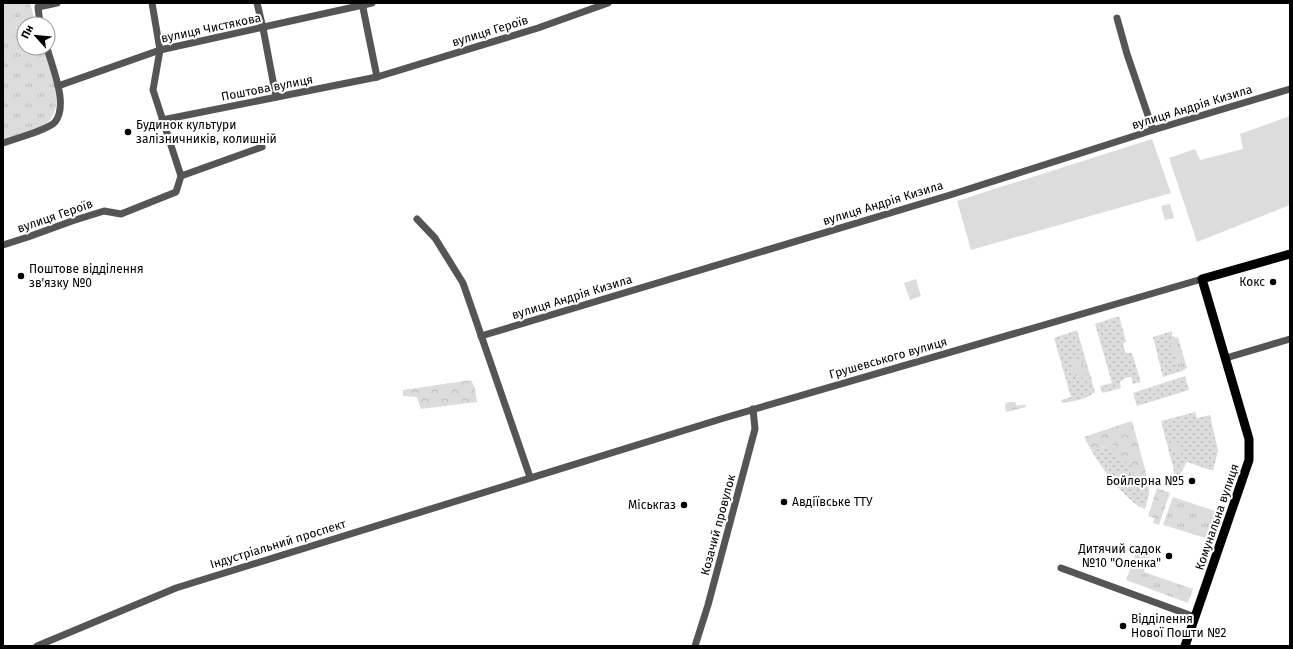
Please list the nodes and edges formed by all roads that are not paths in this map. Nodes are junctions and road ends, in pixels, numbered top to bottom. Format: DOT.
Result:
graph roads {
  1 [pos="56,3"];
  2 [pos="152,3"];
  3 [pos="256,3"];
  4 [pos="372,3"];
  5 [pos="608,3"];
  6 [pos="363,4"];
  7 [pos="38,5"];
  8 [pos="39,16"];
  9 [pos="1116,18"];
  10 [pos="263,28"];
  11 [pos="160,50"];
  12 [pos="49,56"];
  13 [pos="377,77"];
  14 [pos="58,86"];
  15 [pos="1290,89"];
  16 [pos="276,97"];
  17 [pos="162,120"];
  18 [pos="1154,130"];
  19 [pos="3,143"];
  20 [pos="262,147"];
  21 [pos="181,176"];
  22 [pos="417,219"];
  23 [pos="3,245"];
  24 [pos="1288,254"];
  25 [pos="1202,279"];
  26 [pos="481,336"];
  27 [pos="1290,339"];
  28 [pos="1226,358"];
  29 [pos="753,409"];
  30 [pos="530,477"];
  31 [pos="1061,568"];
  32 [pos="1195,618"];
  33 [pos="37,646"];
  34 [pos="696,646"];
  35 [pos="1185,646"];
  1 -- 7 [label="street"];
  2 -- 11 [label="street"];
  3 -- 10 [label="street"];
  4 -- 6 [label="street, вулиця Чистякова"];
  5 -- 13 [label="street, вулиця Героїв"];
  6 -- 10 [label="street, вулиця Чистякова"];
  6 -- 13 [label="street"];
  7 -- 8 [label="street"];
  9 -- 18 [label="street"];
  10 -- 11 [label="street, вулиця Чистякова"];
  10 -- 16 [label="street"];
  11 -- 14 [label="street, вулиця Чистякова"];
  11 -- 17 [label="street"];
  12 -- 14 [label="street"];
  13 -- 16 [label="street, Поштова вулиця"];
  14 -- 19 [label="street"];
  15 -- 18 [label="street, вулиця Андрія Кизила"];
  16 -- 17 [label="street, Поштова вулиця"];
  17 -- 21 [label="street"];
  18 -- 26 [label="street, вулиця Андрія Кизила"];
  20 -- 21 [label="street"];
  21 -- 23 [label="street, вулиця Героїв"];
  22 -- 26 [label="street"];
  24 -- 25 [label="main road, Грушевського вулиця"];
  25 -- 28 [label="main road, Комунальна вулиця"];
  25 -- 29 [label="street, Грушевського вулиця"];
  26 -- 30 [label="street"];
  27 -- 28 [label="street"];
  28 -- 32 [label="main road, Комунальна вулиця"];
  29 -- 30 [label="street, Грушевського вулиця"];
  29 -- 34 [label="street, Козачий провулок"];
  30 -- 33 [label="street, Індустріальний проспект"];
  31 -- 32 [label="street"];
  32 -- 35 [label="main road, Комунальна вулиця"];
}
